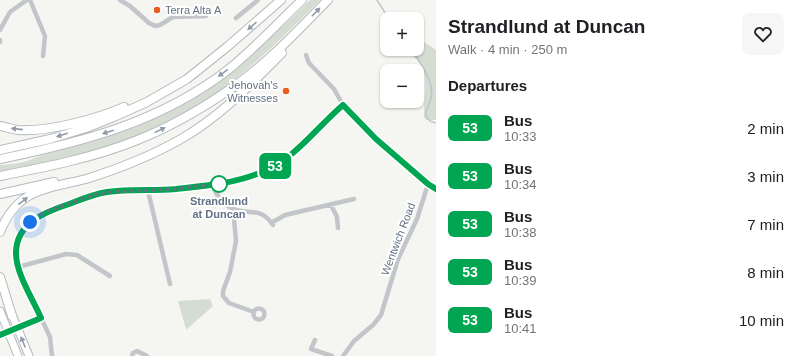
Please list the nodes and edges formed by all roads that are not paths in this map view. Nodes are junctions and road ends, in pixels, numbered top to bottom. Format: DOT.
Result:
graph roads {
  1 [pos="29,0"];
  2 [pos="120,0"];
  3 [pos="258,0"];
  4 [pos="281,0"];
  5 [pos="302,0"];
  6 [pos="328,0"];
  7 [pos="206,16"];
  8 [pos="236,18"];
  9 [pos="304,24"];
  10 [pos="0,30"];
  11 [pos="306,55"];
  12 [pos="43,56"];
  13 [pos="209,62"];
  14 [pos="343,105"];
  15 [pos="0,126"];
  16 [pos="0,150"];
  17 [pos="0,159"];
  18 [pos="125,165"];
  19 [pos="0,176"];
  20 [pos="428,184"];
  21 [pos="213,185"];
  22 [pos="436,189"];
  23 [pos="148,191"];
  24 [pos="0,194"];
  25 [pos="354,199"];
  26 [pos="331,205"];
  27 [pos="235,211"];
  28 [pos="338,228"];
  29 [pos="0,232"];
  30 [pos="18,267"];
  31 [pos="110,276"];
  32 [pos="0,277"];
  33 [pos="0,282"];
  34 [pos="170,284"];
  35 [pos="0,311"];
  36 [pos="254,312"];
  37 [pos="12,316"];
  38 [pos="41,318"];
  39 [pos="17,328"];
  40 [pos="8,331"];
  41 [pos="0,335"];
  42 [pos="314,340"];
  43 [pos="18,356"];
  44 [pos="29,356"];
  45 [pos="52,356"];
  46 [pos="132,356"];
  47 [pos="147,356"];
  48 [pos="332,356"];
  49 [pos="343,356"];
  1 -- 10 [label="street"];
  1 -- 12 [label="street"];
  2 -- 7 [label="street"];
  3 -- 8 [label="street"];
  4 -- 13 [label="highway, one-way"];
  5 -- 17 [label="highway, one-way"];
  9 -- 6 [label="highway, one-way"];
  9 -- 18 [label="highway"];
  19 -- 9 [label="highway, one-way"];
  11 -- 14 [label="street"];
  13 -- 15 [label="highway, one-way"];
  13 -- 16 [label="highway, one-way"];
  14 -- 20 [label="street"];
  14 -- 21 [label="street"];
  18 -- 24 [label="highway"];
  29 -- 18 [label="highway, one-way"];
  20 -- 22 [label="street"];
  20 -- 49 [label="street, Wentwich Road"];
  21 -- 23 [label="street"];
  21 -- 27 [label="street"];
  23 -- 30 [label="street"];
  23 -- 34 [label="street"];
  25 -- 26 [label="street"];
  26 -- 27 [label="street"];
  26 -- 28 [label="street"];
  27 -- 36 [label="street"];
  30 -- 31 [label="street"];
  30 -- 38 [label="street"];
  32 -- 37 [label="highway"];
  33 -- 37 [label="main road"];
  35 -- 40 [label="main road"];
  37 -- 39 [label="main road"];
  38 -- 39 [label="street"];
  38 -- 45 [label="street"];
  39 -- 40 [label="street"];
  44 -- 39 [label="main road, one-way"];
  40 -- 41 [label="street"];
  40 -- 43 [label="main road"];
  42 -- 48 [label="street"];
  46 -- 47 [label="street"];
}
